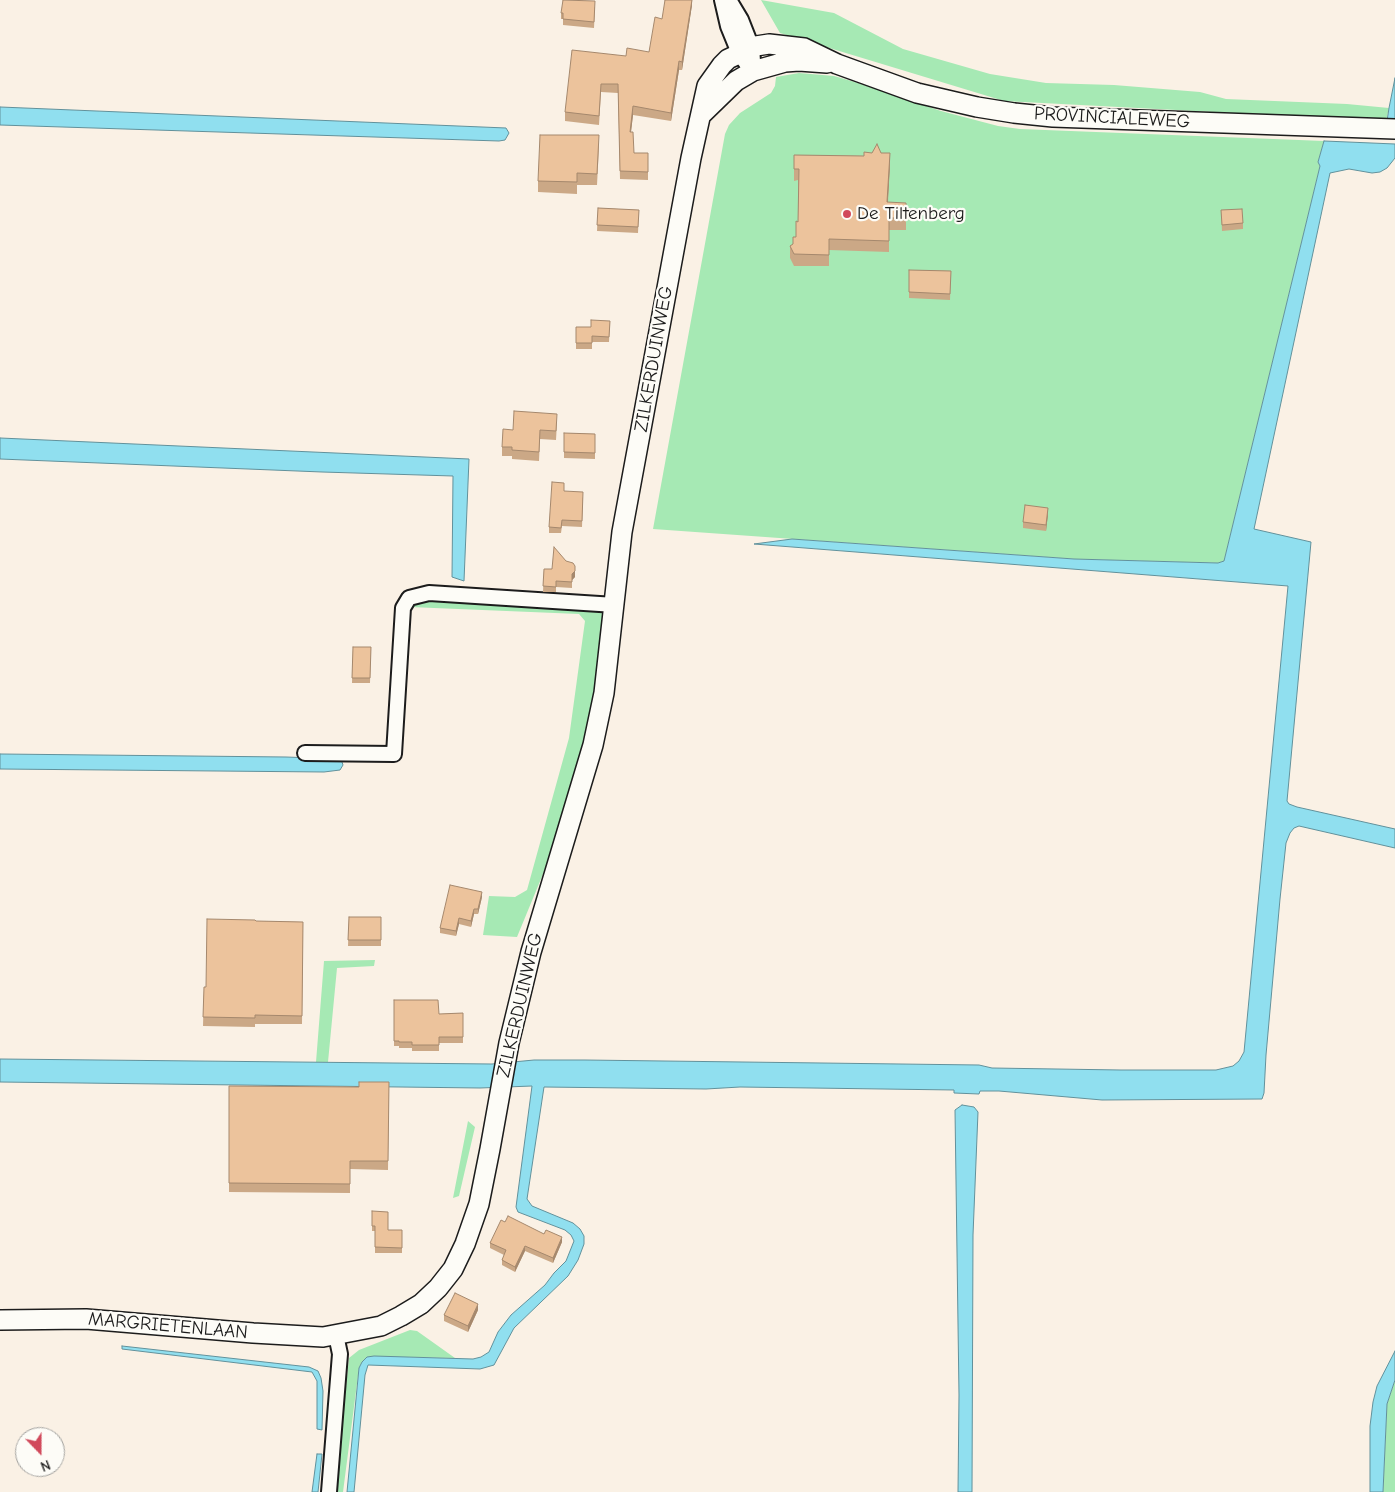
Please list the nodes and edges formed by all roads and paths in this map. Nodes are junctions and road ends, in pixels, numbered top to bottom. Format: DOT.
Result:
graph roads {
  1 [pos="723,0"];
  2 [pos="728,0"];
  3 [pos="745,50"];
  4 [pos="837,64"];
  5 [pos="753,71"];
  6 [pos="701,115"];
  7 [pos="1395,129"];
  8 [pos="615,605"];
  9 [pos="305,753"];
  10 [pos="0,1320"];
  11 [pos="336,1335"];
  12 [pos="329,1492"];
  1 -- 3 [label="street"];
  2 -- 3 [label="street"];
  3 -- 4 [label="main road, PROVINCIALEWEG"];
  3 -- 5 [label="street"];
  3 -- 6 [label="main road, ZILKERDUINWEG"];
  4 -- 5 [label="main road, PROVINCIALEWEG"];
  4 -- 7 [label="main road, PROVINCIALEWEG"];
  5 -- 6 [label="main road"];
  6 -- 8 [label="main road, ZILKERDUINWEG"];
  8 -- 9 [label="street"];
  8 -- 11 [label="main road, ZILKERDUINWEG"];
  10 -- 11 [label="main road, MARGRIETENLAAN"];
  11 -- 12 [label="street"];
}
